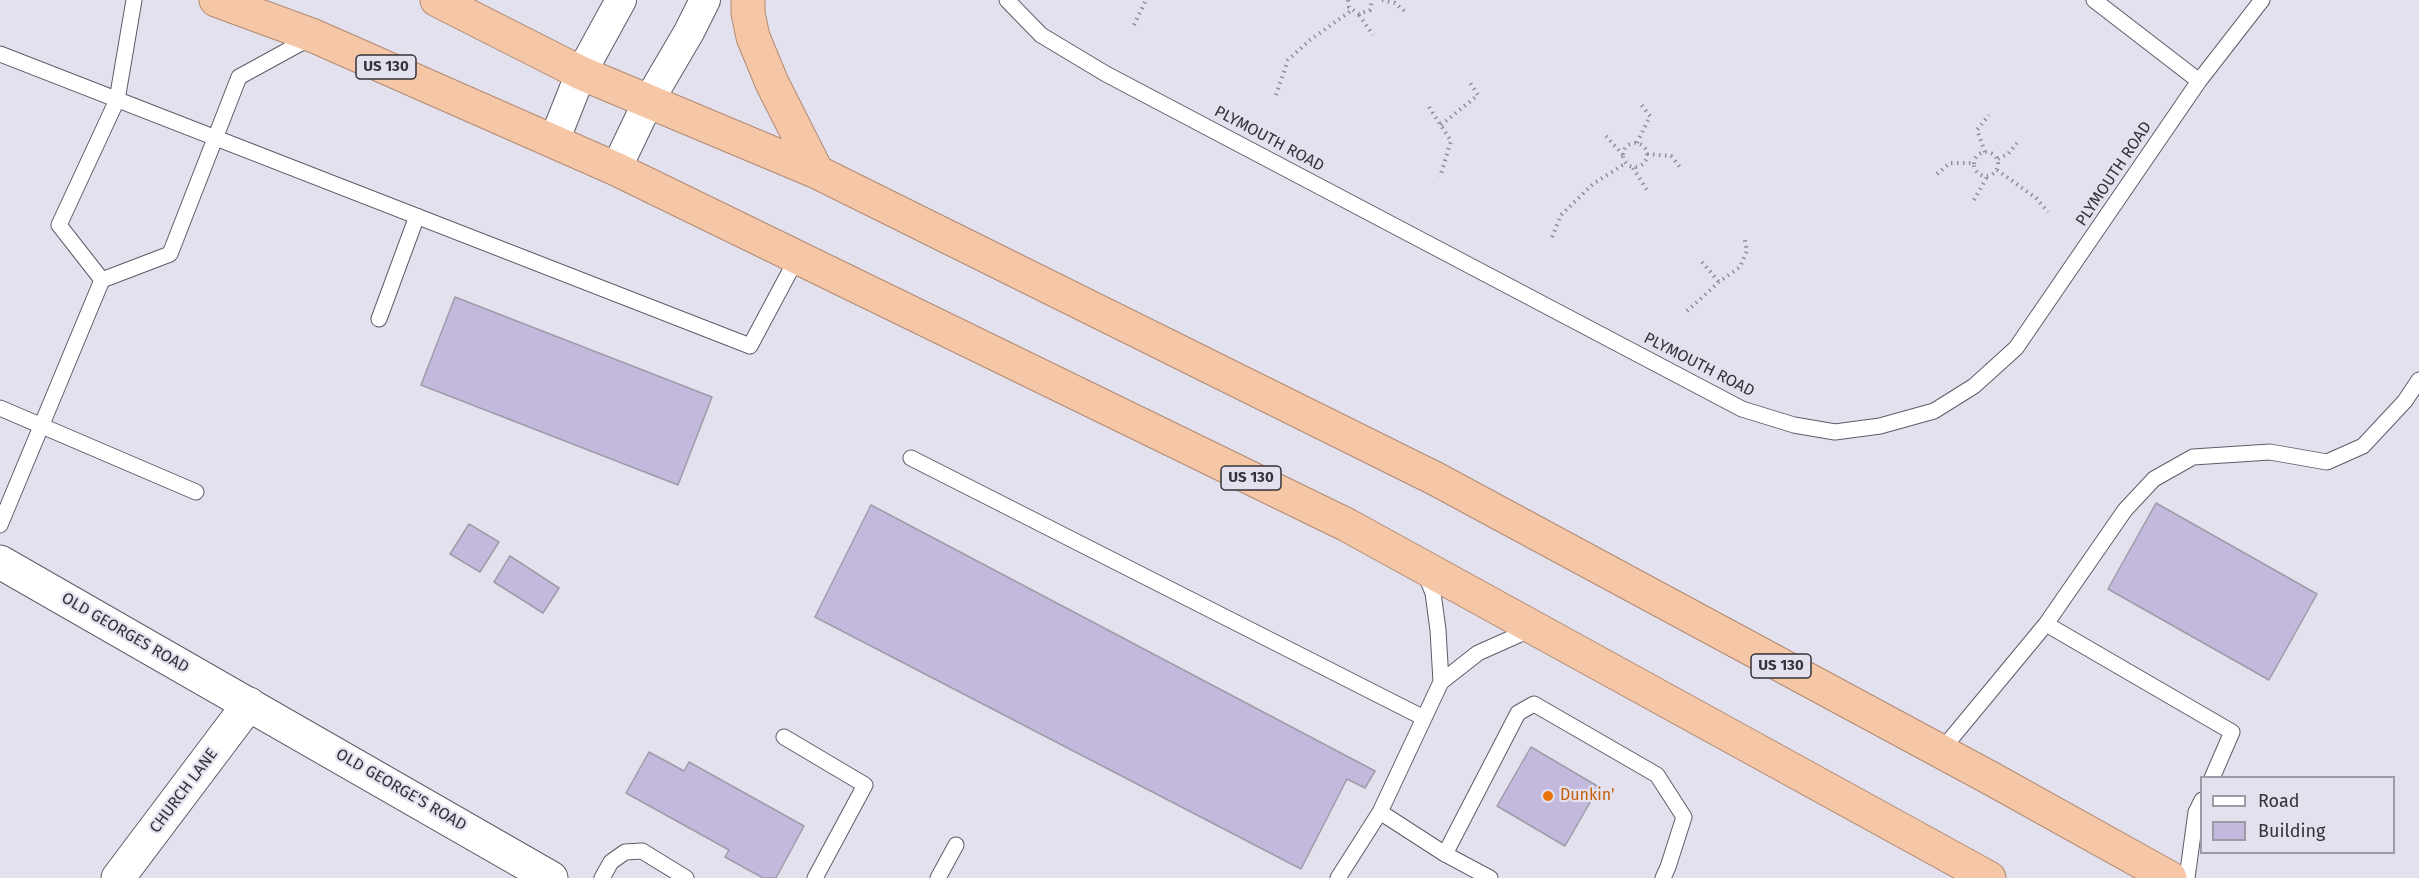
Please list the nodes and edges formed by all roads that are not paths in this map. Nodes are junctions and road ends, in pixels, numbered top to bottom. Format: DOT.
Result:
graph roads {
  1 [pos="134,0"];
  2 [pos="216,0"];
  3 [pos="437,0"];
  4 [pos="621,0"];
  5 [pos="705,0"];
  6 [pos="748,0"];
  7 [pos="1007,0"];
  8 [pos="2094,0"];
  9 [pos="2262,0"];
  10 [pos="314,36"];
  11 [pos="0,54"];
  12 [pos="581,73"];
  13 [pos="2199,81"];
  14 [pos="117,100"];
  15 [pos="648,102"];
  16 [pos="216,138"];
  17 [pos="554,141"];
  18 [pos="616,170"];
  19 [pos="817,172"];
  20 [pos="417,216"];
  21 [pos="797,258"];
  22 [pos="102,280"];
  23 [pos="379,319"];
  24 [pos="2419,380"];
  25 [pos="0,408"];
  26 [pos="42,426"];
  27 [pos="911,458"];
  28 [pos="196,492"];
  29 [pos="0,525"];
  30 [pos="0,562"];
  31 [pos="1422,566"];
  32 [pos="2046,624"];
  33 [pos="1534,628"];
  34 [pos="1441,682"];
  35 [pos="249,704"];
  36 [pos="1424,718"];
  37 [pos="784,737"];
  38 [pos="1940,752"];
  39 [pos="2211,776"];
  40 [pos="2200,804"];
  41 [pos="1380,812"];
  42 [pos="956,845"];
  43 [pos="1445,854"];
  44 [pos="118,878"];
  45 [pos="551,878"];
  46 [pos="602,878"];
  47 [pos="686,878"];
  48 [pos="815,878"];
  49 [pos="938,878"];
  50 [pos="1338,878"];
  51 [pos="1490,878"];
  52 [pos="1663,878"];
  53 [pos="1989,878"];
  54 [pos="2170,878"];
  55 [pos="2187,878"];
  1 -- 14 [label="lane"];
  2 -- 10 [label="highway, US 130"];
  3 -- 12 [label="highway, US 130"];
  4 -- 12 [label="street"];
  5 -- 15 [label="street"];
  6 -- 19 [label="highway"];
  7 -- 13 [label="lane, PLYMOUTH ROAD"];
  8 -- 13 [label="lane"];
  9 -- 13 [label="lane, PLYMOUTH ROAD"];
  10 -- 16 [label="lane"];
  10 -- 17 [label="highway, US 130"];
  11 -- 14 [label="lane"];
  12 -- 15 [label="highway, US 130"];
  12 -- 17 [label="street"];
  14 -- 16 [label="lane"];
  14 -- 22 [label="lane"];
  15 -- 18 [label="street"];
  15 -- 19 [label="highway, US 130"];
  16 -- 20 [label="lane"];
  16 -- 22 [label="lane"];
  17 -- 18 [label="highway, US 130"];
  18 -- 21 [label="highway, US 130"];
  19 -- 38 [label="highway, US 130"];
  20 -- 21 [label="lane"];
  20 -- 23 [label="lane"];
  21 -- 31 [label="highway, US 130"];
  22 -- 26 [label="lane"];
  24 -- 32 [label="lane"];
  25 -- 26 [label="lane"];
  26 -- 28 [label="lane"];
  26 -- 29 [label="lane"];
  27 -- 36 [label="lane"];
  30 -- 35 [label="street, OLD GEORGES ROAD"];
  31 -- 33 [label="highway, US 130"];
  31 -- 34 [label="lane"];
  32 -- 38 [label="lane"];
  32 -- 39 [label="lane"];
  33 -- 34 [label="lane"];
  33 -- 53 [label="highway, US 130"];
  34 -- 36 [label="lane"];
  35 -- 44 [label="street, CHURCH LANE"];
  35 -- 45 [label="street, OLD GEORGE'S ROAD"];
  36 -- 41 [label="lane"];
  37 -- 48 [label="lane"];
  38 -- 54 [label="highway, US 130"];
  40 -- 55 [label="lane"];
  41 -- 43 [label="lane"];
  41 -- 50 [label="lane"];
  42 -- 49 [label="lane"];
  43 -- 51 [label="lane"];
  43 -- 52 [label="lane"];
  46 -- 47 [label="lane"];
}
